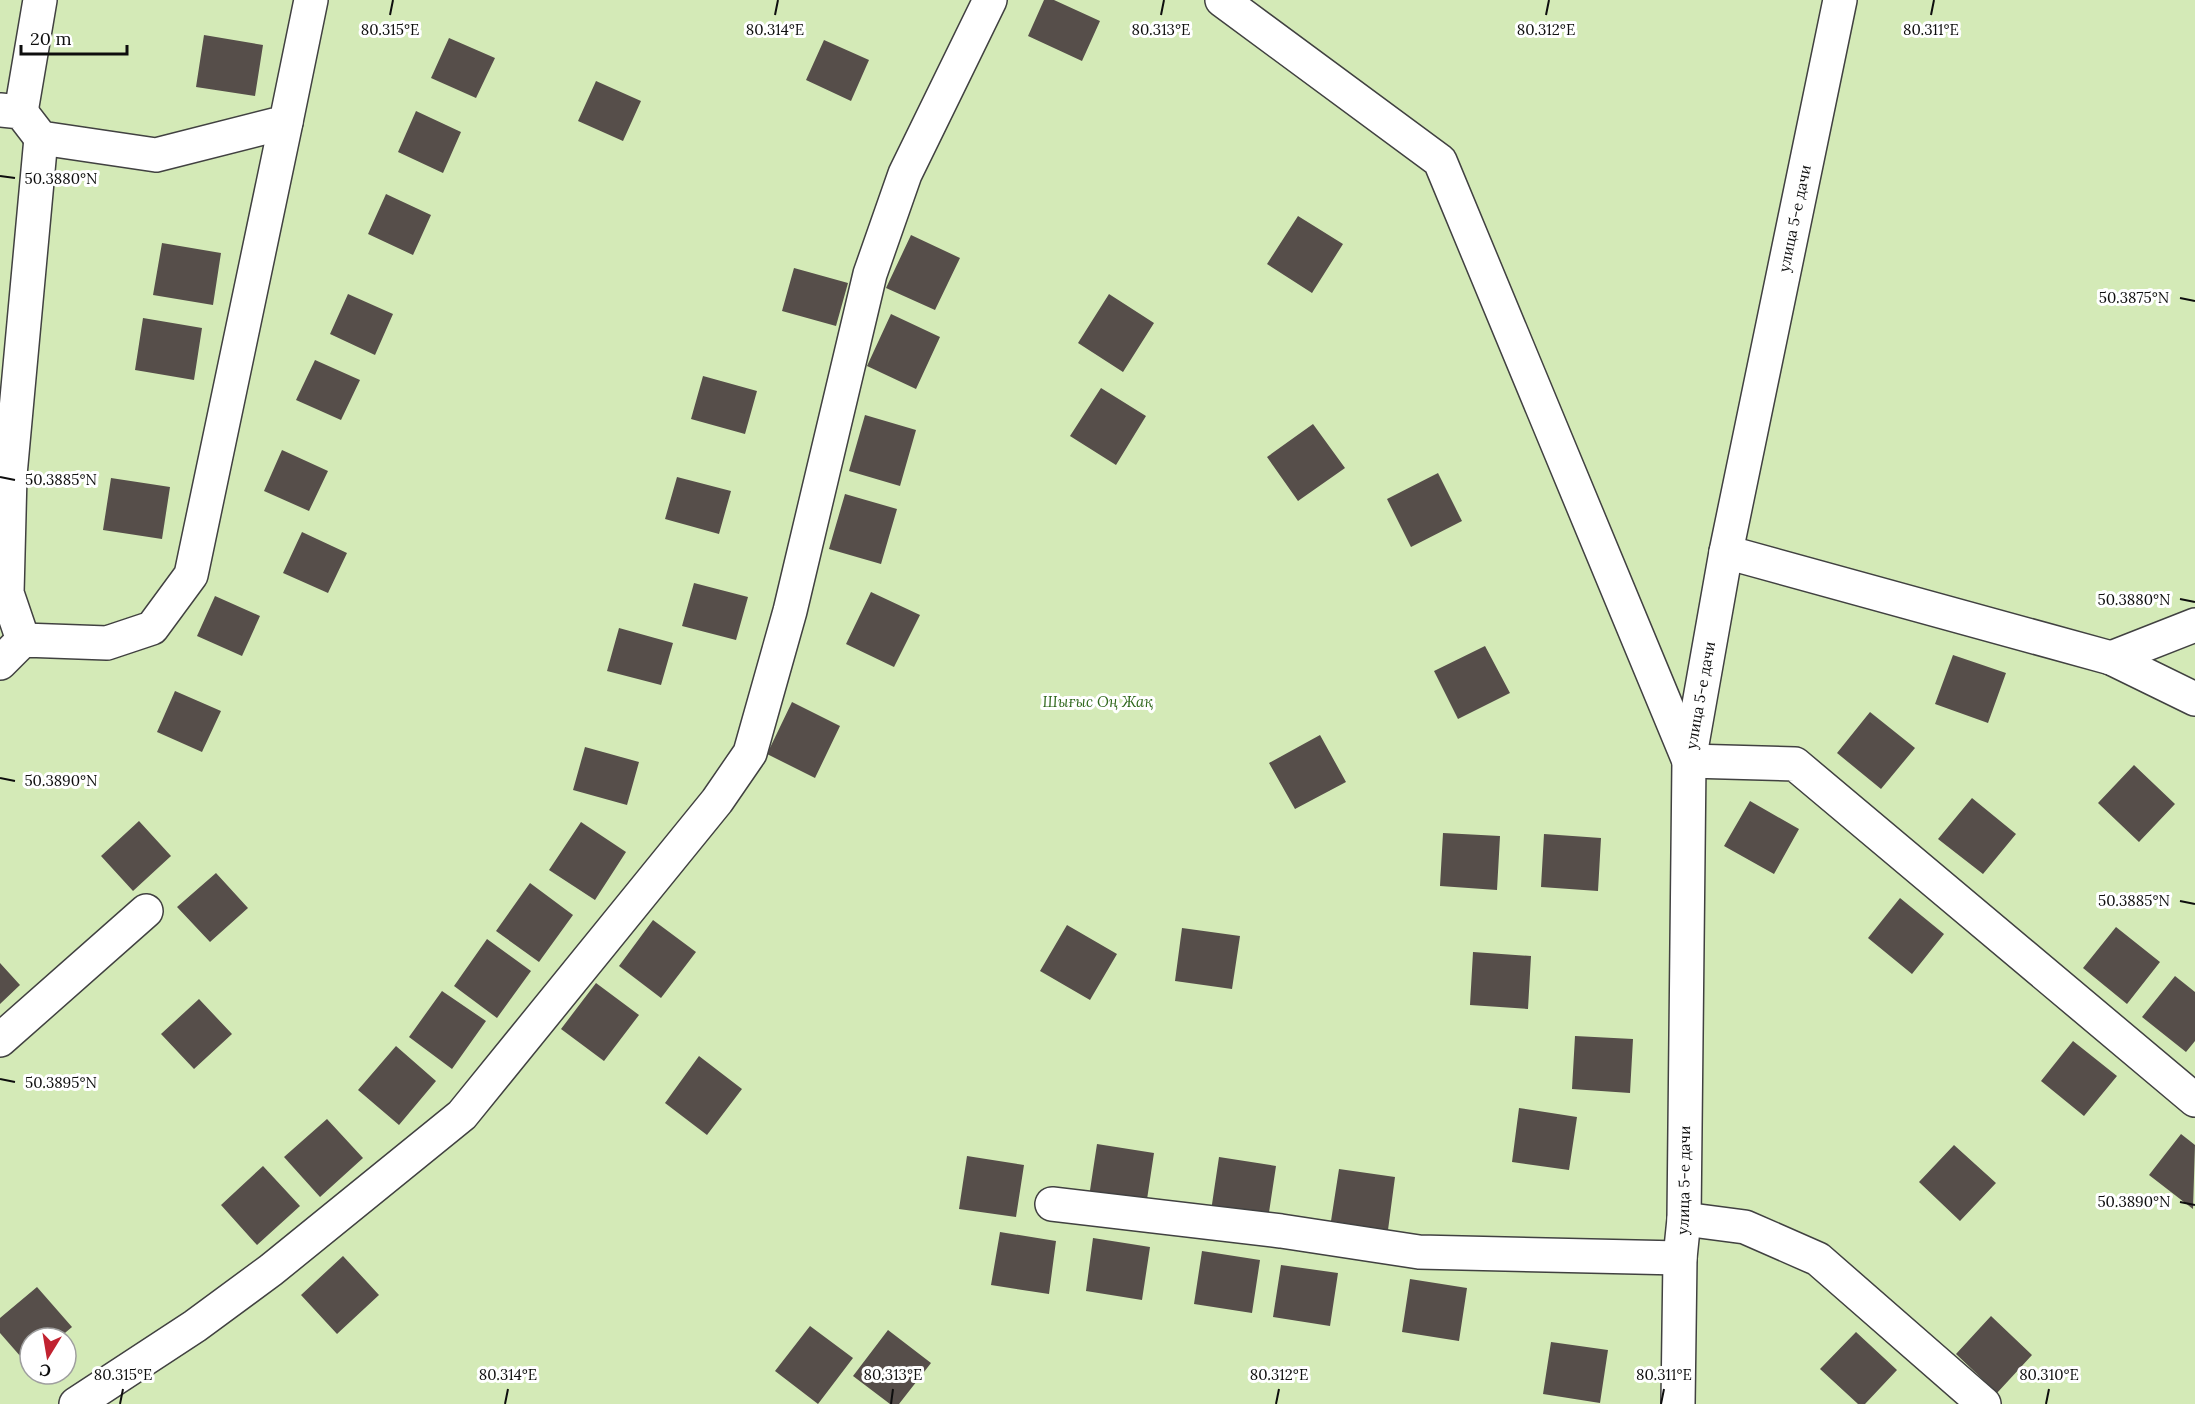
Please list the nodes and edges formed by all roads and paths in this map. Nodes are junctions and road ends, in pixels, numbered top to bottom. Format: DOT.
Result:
graph roads {
  1 [pos="40,0"];
  2 [pos="311,0"];
  3 [pos="990,0"];
  4 [pos="1222,0"];
  5 [pos="1839,0"];
  6 [pos="11,111"];
  7 [pos="286,122"];
  8 [pos="41,138"];
  9 [pos="1726,552"];
  10 [pos="2195,625"];
  11 [pos="23,640"];
  12 [pos="2111,658"];
  13 [pos="0,663"];
  14 [pos="2195,699"];
  15 [pos="1689,761"];
  16 [pos="146,911"];
  17 [pos="0,1040"];
  18 [pos="2195,1100"];
  19 [pos="1052,1204"];
  20 [pos="1684,1219"];
  21 [pos="1680,1258"];
  22 [pos="76,1404"];
  23 [pos="1678,1404"];
  24 [pos="1984,1404"];
  1 -- 6 [label="street"];
  2 -- 7 [label="street"];
  3 -- 22 [label="street"];
  4 -- 15 [label="street"];
  5 -- 9 [label="street, улица 5-е дачи"];
  6 -- 8 [label="street"];
  7 -- 8 [label="street"];
  7 -- 11 [label="street"];
  8 -- 11 [label="street"];
  9 -- 12 [label="street"];
  9 -- 15 [label="street, улица 5-е дачи"];
  10 -- 12 [label="street"];
  11 -- 13 [label="street"];
  12 -- 14 [label="street"];
  15 -- 18 [label="street"];
  15 -- 20 [label="street, улица 5-е дачи"];
  16 -- 17 [label="street"];
  19 -- 21 [label="street"];
  20 -- 21 [label="street, улица 5-е дачи"];
  20 -- 24 [label="street"];
  21 -- 23 [label="street, улица 5-е дачи"];
}
